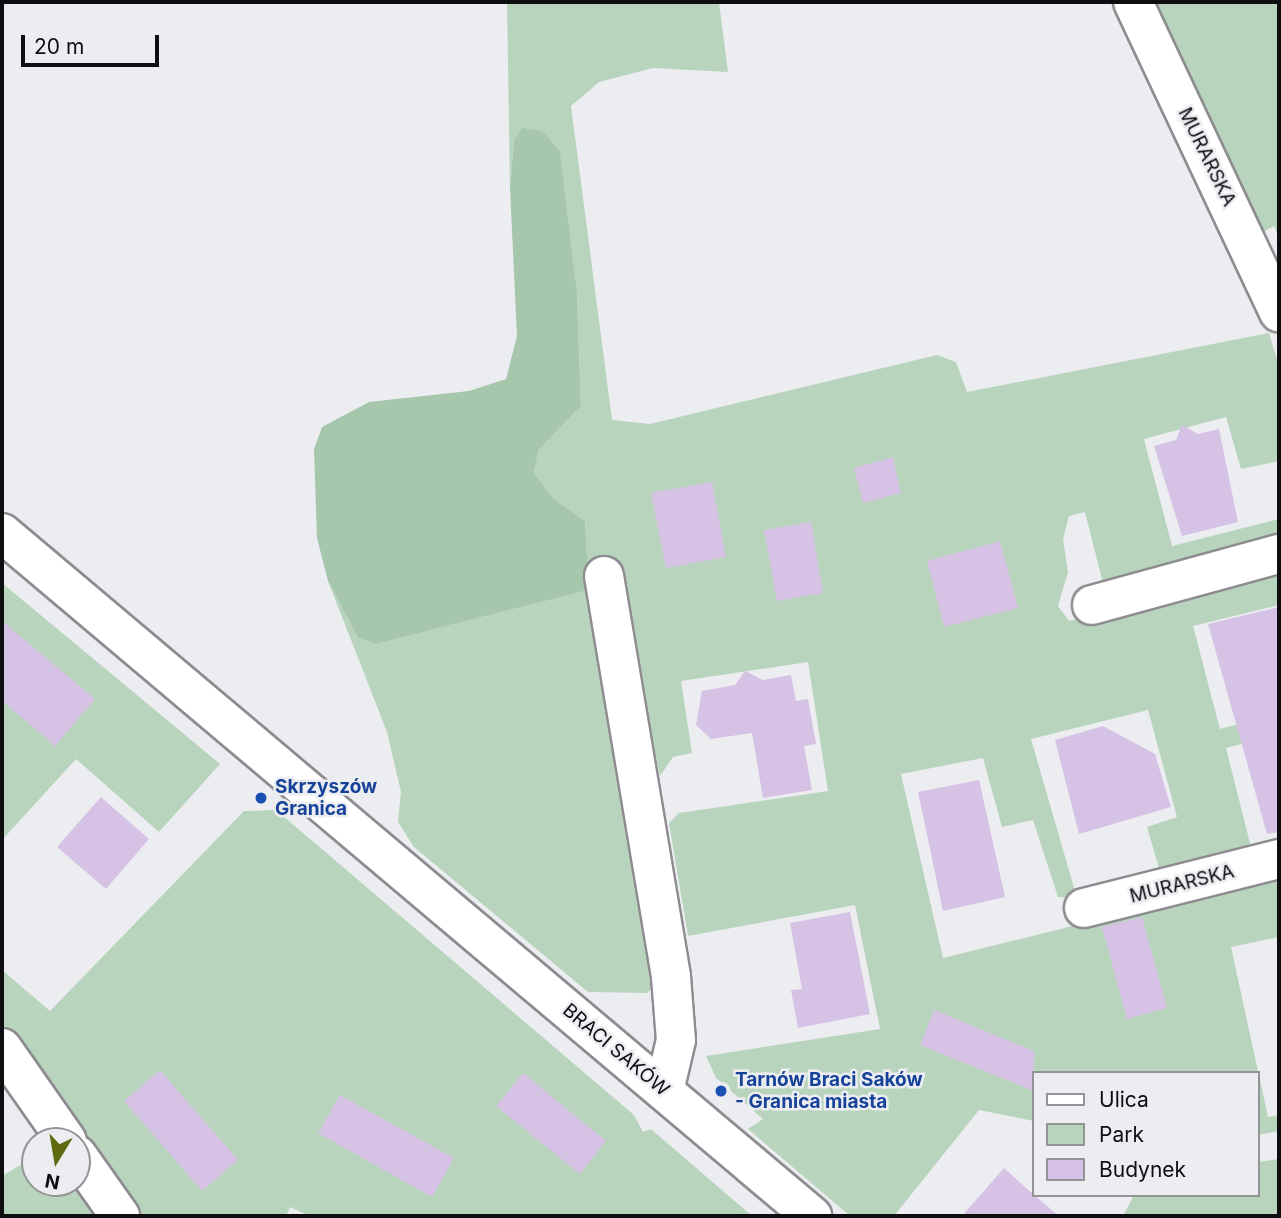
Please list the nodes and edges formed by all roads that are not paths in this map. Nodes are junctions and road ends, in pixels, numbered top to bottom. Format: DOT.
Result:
graph roads {
  1 [pos="1133,2"];
  2 [pos="1279,312"];
  3 [pos="2,533"];
  4 [pos="1279,554"];
  5 [pos="604,576"];
  6 [pos="1092,606"];
  7 [pos="1279,859"];
  8 [pos="1084,908"];
  9 [pos="2,1048"];
  10 [pos="664,1091"];
  11 [pos="57,1127"];
  12 [pos="91,1175"];
  13 [pos="120,1216"];
  14 [pos="812,1216"];
  1 -- 2 [label="street, MURARSKA"];
  3 -- 10 [label="street, BRACI SAKÓW"];
  4 -- 6 [label="street"];
  5 -- 10 [label="street"];
  7 -- 8 [label="street, MURARSKA"];
  9 -- 11 [label="street"];
  10 -- 14 [label="street, BRACI SAKÓW"];
  12 -- 13 [label="street"];
}
